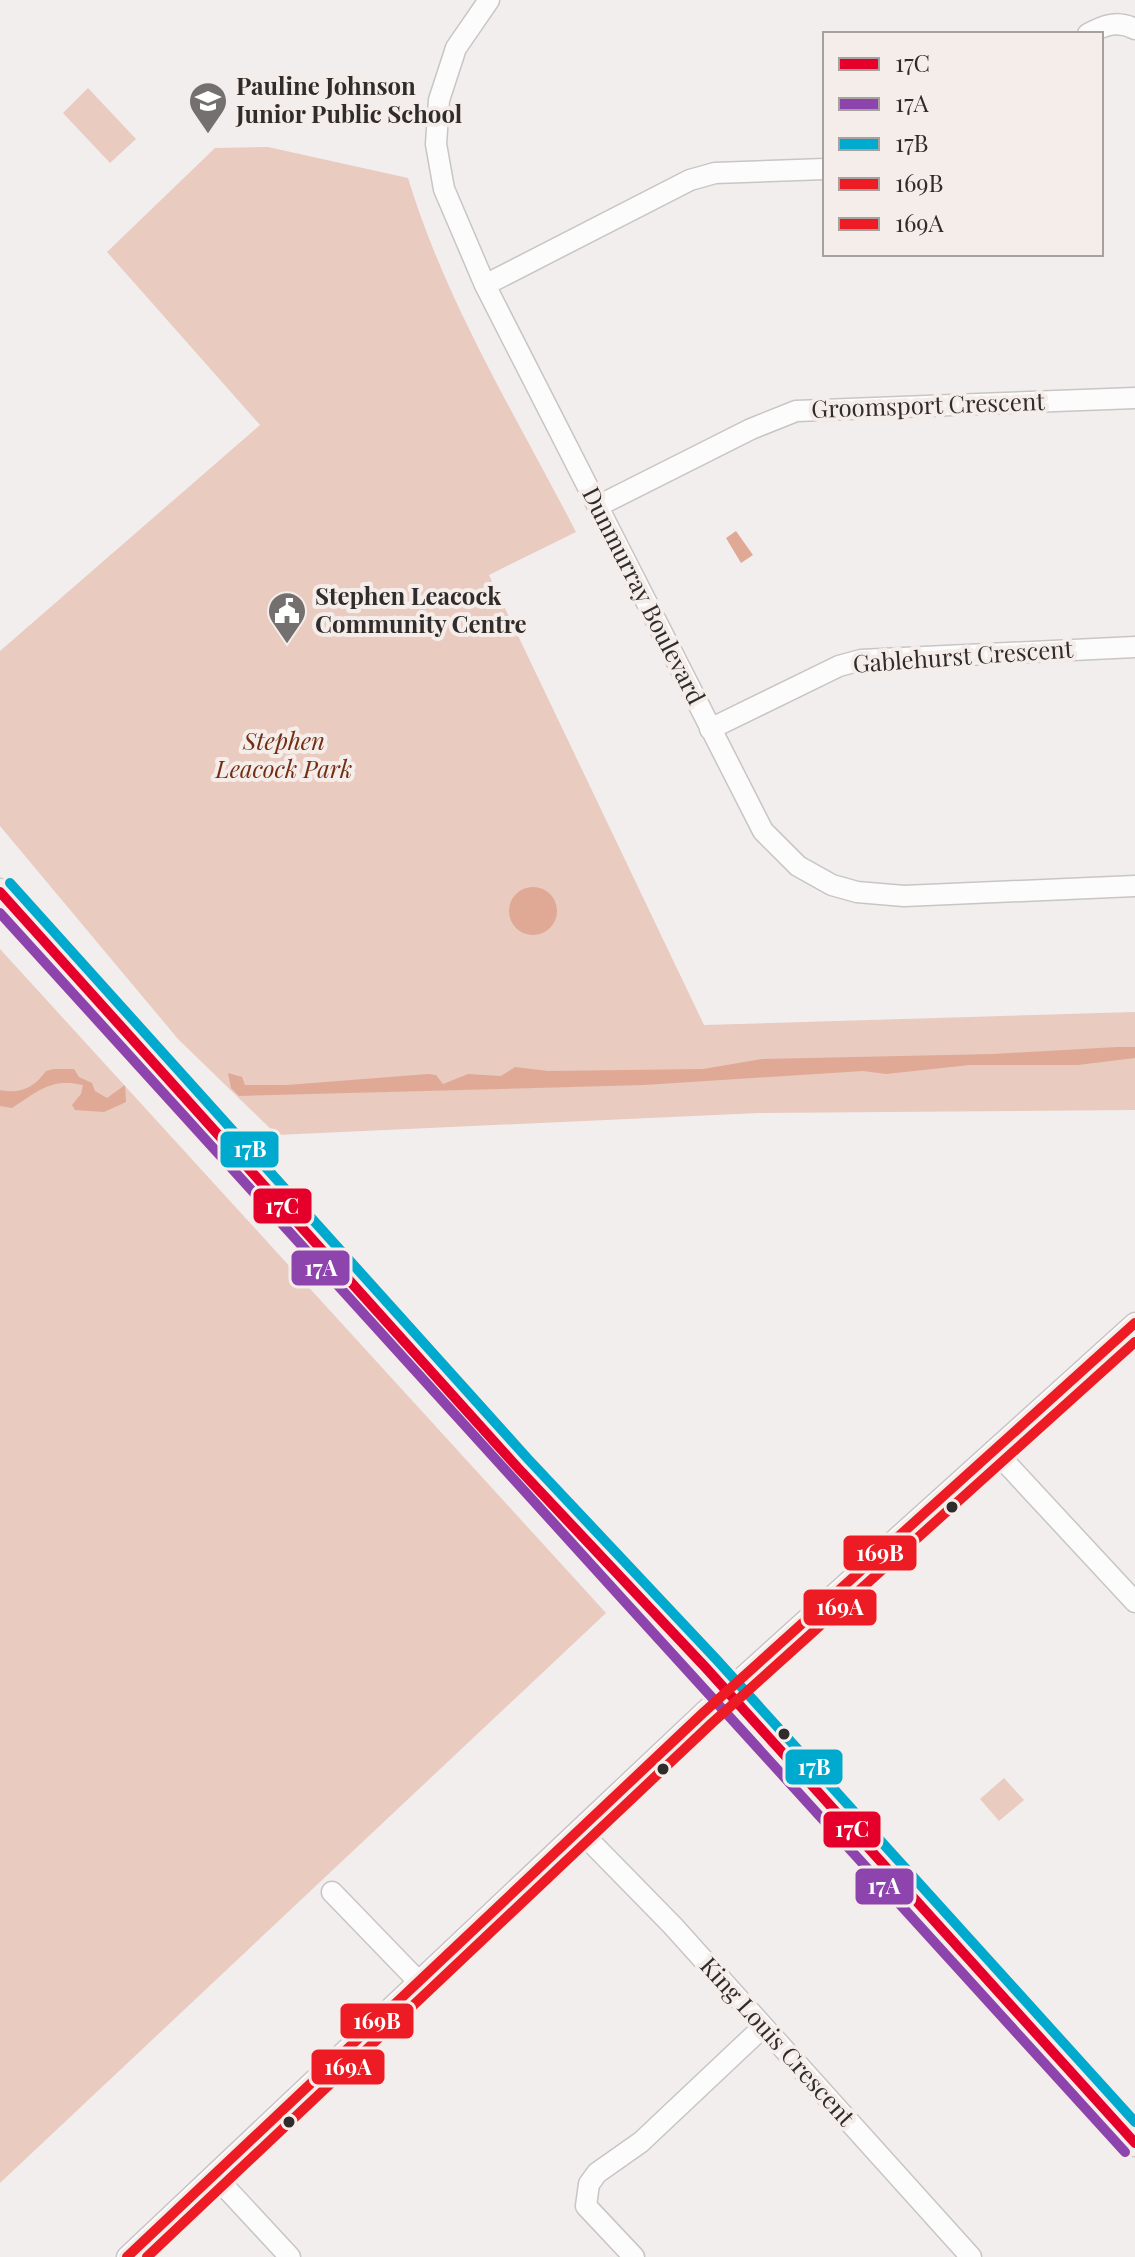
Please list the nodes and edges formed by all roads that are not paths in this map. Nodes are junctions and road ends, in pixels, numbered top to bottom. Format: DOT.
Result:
graph roads {
  1 [pos="489,0"];
  2 [pos="1135,29"];
  3 [pos="1092,32"];
  4 [pos="823,169"];
  5 [pos="485,285"];
  6 [pos="1135,398"];
  7 [pos="598,506"];
  8 [pos="1135,647"];
  9 [pos="710,729"];
  10 [pos="1135,886"];
  11 [pos="0,892"];
  12 [pos="1135,1323"];
  13 [pos="994,1450"];
  14 [pos="1135,1602"];
  15 [pos="727,1692"];
  16 [pos="580,1831"];
  17 [pos="332,1892"];
  18 [pos="419,1982"];
  19 [pos="763,2027"];
  20 [pos="1135,2143"];
  21 [pos="214,2175"];
  22 [pos="127,2257"];
  23 [pos="290,2257"];
  24 [pos="634,2257"];
  25 [pos="971,2257"];
  1 -- 5 [label="street, Dunmurray Boulevard"];
  2 -- 3 [label="street"];
  4 -- 5 [label="street"];
  5 -- 7 [label="street, Dunmurray Boulevard"];
  6 -- 7 [label="street, Groomsport Crescent"];
  7 -- 9 [label="street, Dunmurray Boulevard"];
  8 -- 9 [label="street, Gablehurst Crescent"];
  9 -- 10 [label="street, Dunmurray Boulevard"];
  11 -- 15 [label="main road"];
  12 -- 13 [label="street"];
  13 -- 14 [label="street"];
  13 -- 15 [label="street"];
  15 -- 16 [label="street"];
  15 -- 20 [label="main road"];
  16 -- 18 [label="street"];
  16 -- 19 [label="street, King Louis Crescent"];
  17 -- 18 [label="street"];
  18 -- 21 [label="street"];
  19 -- 24 [label="street"];
  19 -- 25 [label="street, King Louis Crescent"];
  21 -- 22 [label="street"];
  21 -- 23 [label="street"];
}
